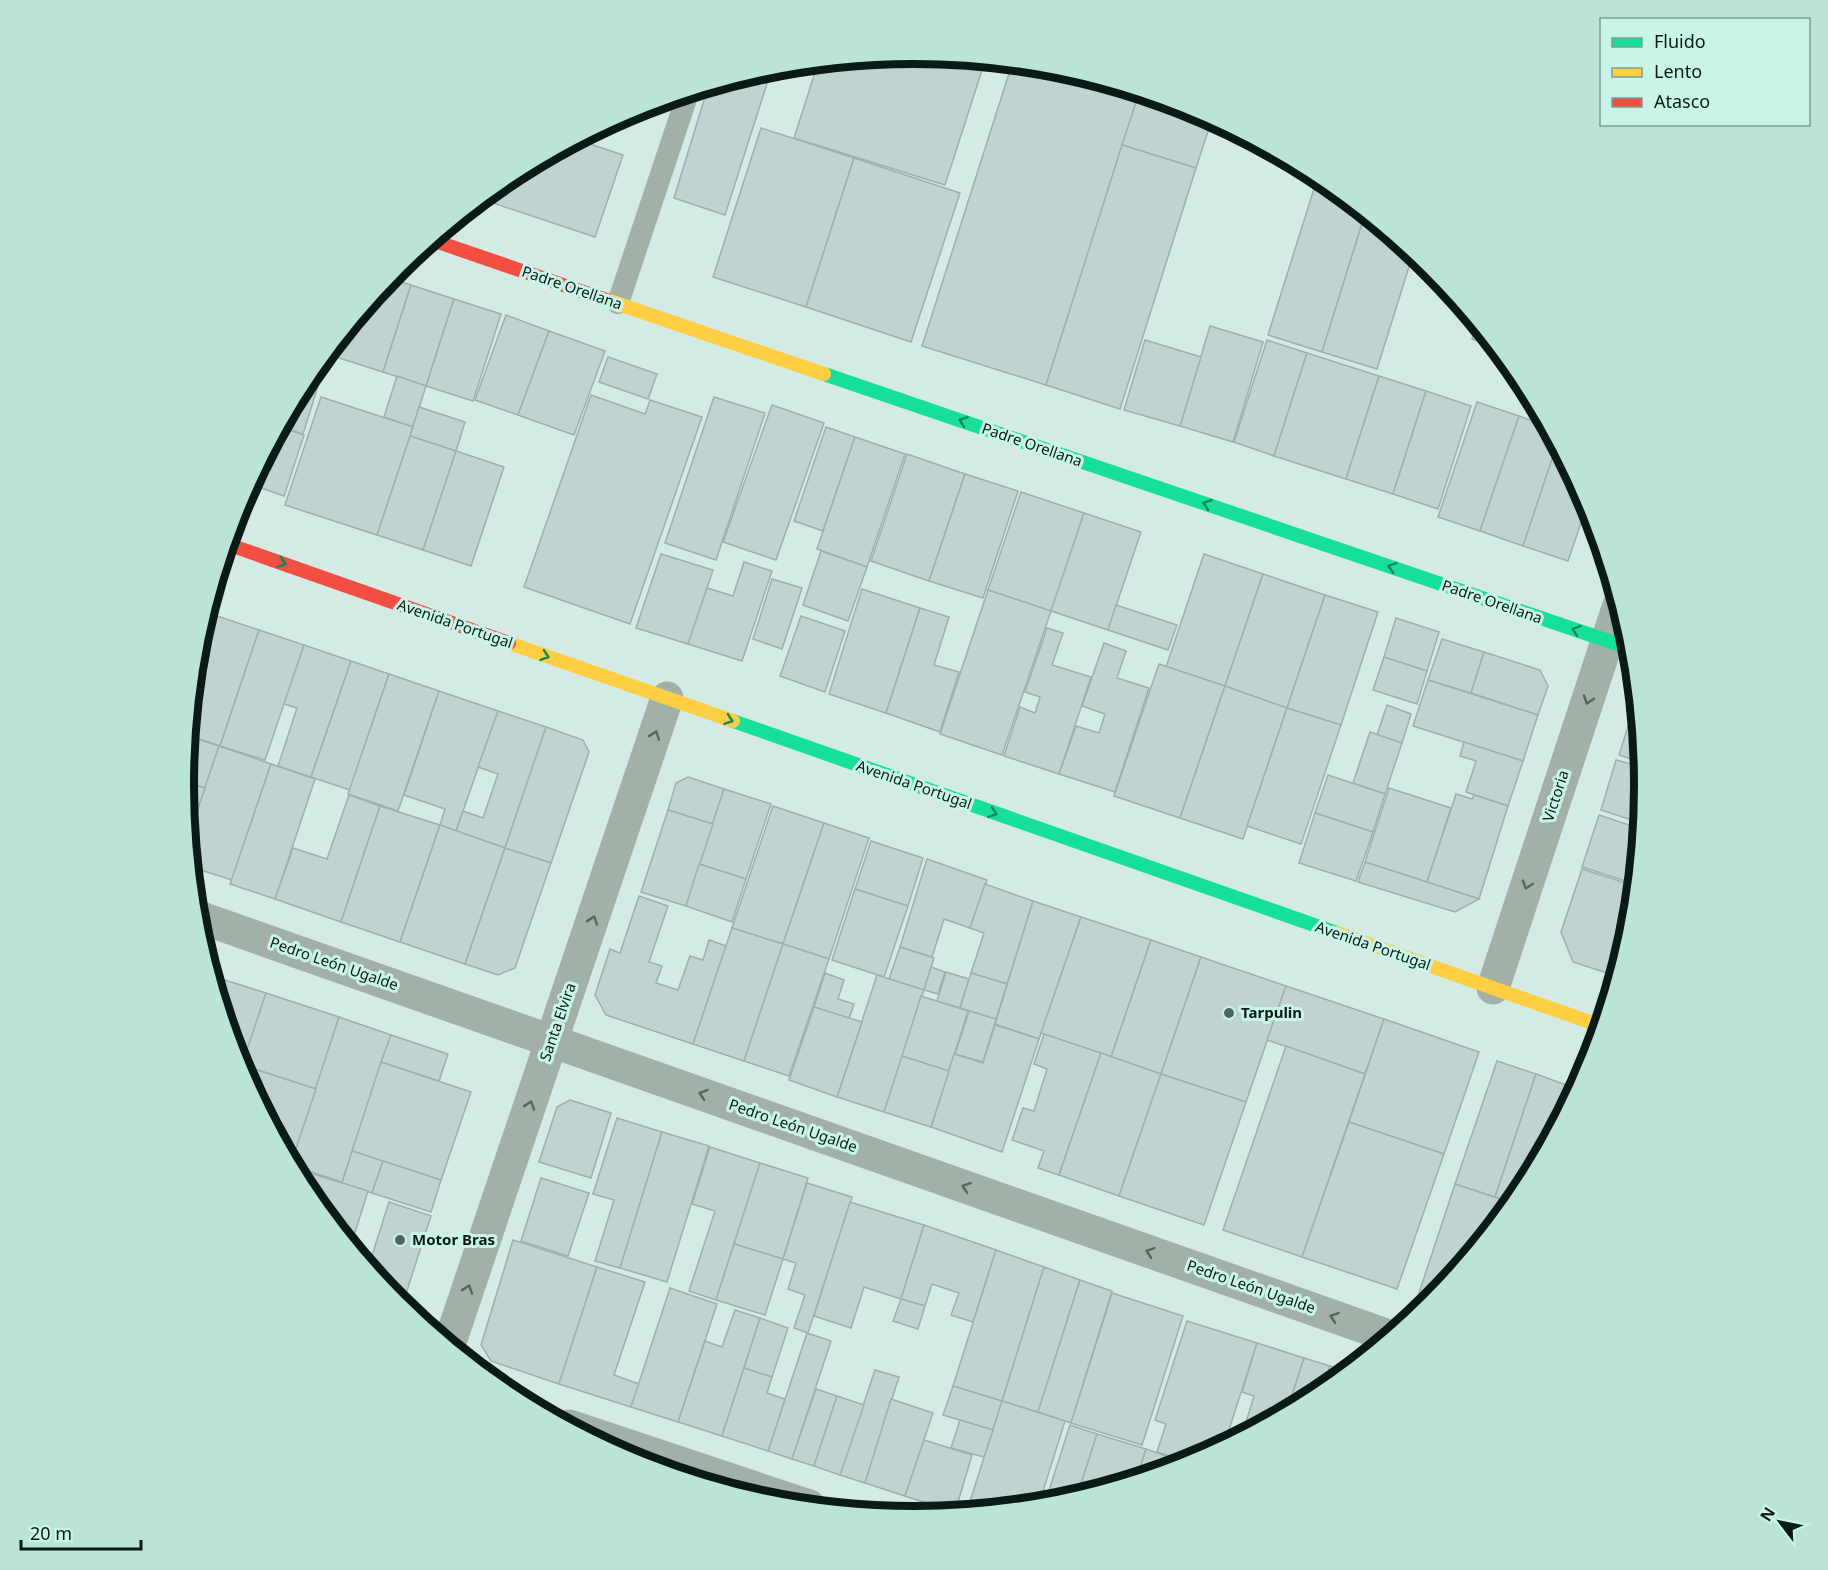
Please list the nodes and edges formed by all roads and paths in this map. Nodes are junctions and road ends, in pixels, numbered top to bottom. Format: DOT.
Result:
graph roads {
  1 [pos="685,102"];
  2 [pos="440,243"];
  3 [pos="618,303"];
  4 [pos="234,547"];
  5 [pos="1620,645"];
  6 [pos="667,699"];
  7 [pos="206,920"];
  8 [pos="1493,988"];
  9 [pos="1594,1023"];
  10 [pos="552,1041"];
  11 [pos="1381,1333"];
  12 [pos="452,1337"];
  13 [pos="623,1444"];
  14 [pos="750,1486"];
  1 -- 3 [label="lane"];
  2 -- 3 [label="street, Padre Orellana"];
  5 -- 3 [label="street, Padre Orellana, one-way"];
  4 -- 6 [label="street, Avenida Portugal, one-way"];
  5 -- 8 [label="street, Victoria, one-way"];
  6 -- 8 [label="street, Avenida Portugal, one-way"];
  10 -- 6 [label="street, Santa Elvira, one-way"];
  7 -- 10 [label="street, Pedro León Ugalde"];
  8 -- 9 [label="street, Avenida Portugal"];
  11 -- 10 [label="street, Pedro León Ugalde, one-way"];
  12 -- 10 [label="street, Santa Elvira, one-way"];
  13 -- 14 [label="street"];
}
